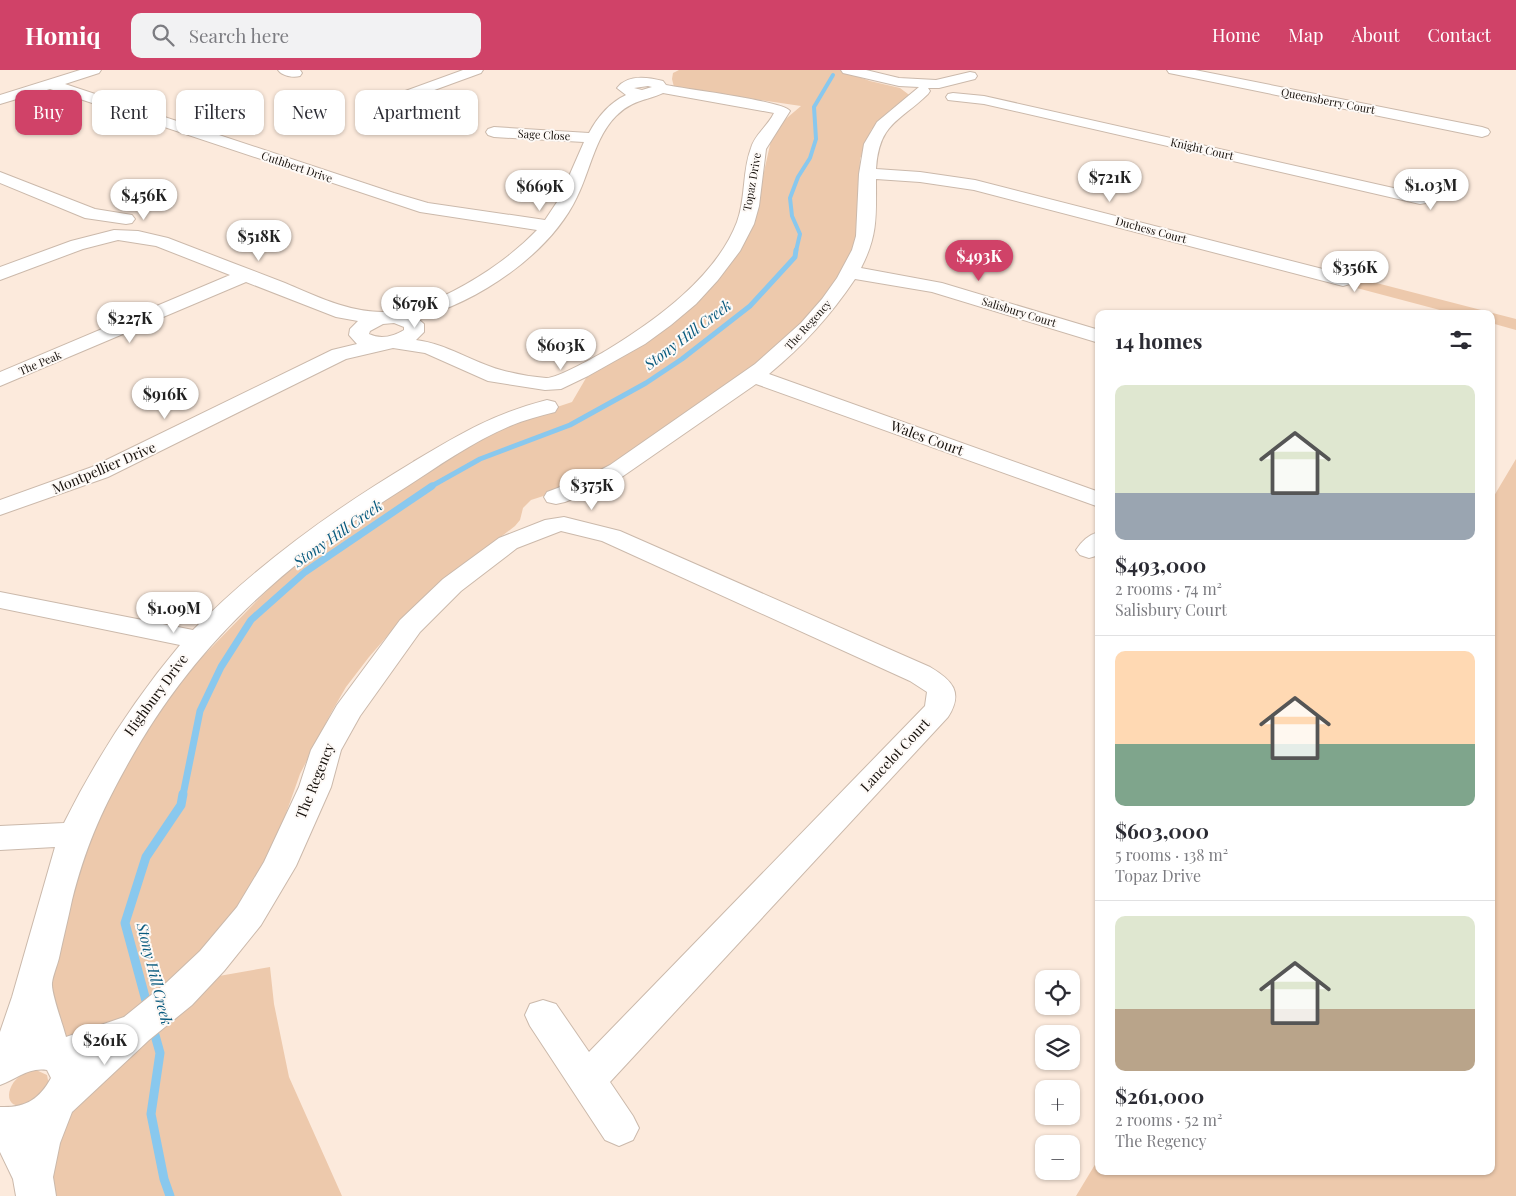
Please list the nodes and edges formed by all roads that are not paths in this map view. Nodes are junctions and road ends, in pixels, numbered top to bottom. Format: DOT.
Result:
graph roads {
  1 [pos="94,70"];
  2 [pos="476,70"];
  3 [pos="848,70"];
  4 [pos="1174,70"];
  5 [pos="976,73"];
  6 [pos="51,84"];
  7 [pos="930,87"];
  8 [pos="414,90"];
  9 [pos="956,93"];
  10 [pos="0,100"];
  11 [pos="907,106"];
  12 [pos="494,132"];
  13 [pos="1483,132"];
  14 [pos="594,138"];
  15 [pos="869,174"];
  16 [pos="0,177"];
  17 [pos="18,184"];
  18 [pos="1433,186"];
  19 [pos="0,190"];
  20 [pos="1420,199"];
  21 [pos="1407,213"];
  22 [pos="91,214"];
  23 [pos="550,226"];
  24 [pos="113,229"];
  25 [pos="162,242"];
  26 [pos="850,272"];
  27 [pos="0,274"];
  28 [pos="246,275"];
  29 [pos="1343,281"];
  30 [pos="432,307"];
  31 [pos="343,313"];
  32 [pos="386,318"];
  33 [pos="414,330"];
  34 [pos="359,334"];
  35 [pos="1095,336"];
  36 [pos="388,343"];
  37 [pos="430,348"];
  38 [pos="339,354"];
  39 [pos="496,376"];
  40 [pos="755,376"];
  41 [pos="0,380"];
  42 [pos="555,387"];
  43 [pos="522,398"];
  44 [pos="547,407"];
  45 [pos="496,424"];
  46 [pos="607,476"];
  47 [pos="1095,499"];
  48 [pos="538,507"];
  49 [pos="0,508"];
  50 [pos="570,517"];
  51 [pos="508,543"];
  52 [pos="0,600"];
  53 [pos="197,640"];
  54 [pos="75,834"];
  55 [pos="0,838"];
  56 [pos="34,986"];
  57 [pos="543,1015"];
  58 [pos="136,1029"];
  59 [pos="55,1055"];
  60 [pos="3,1066"];
  61 [pos="586,1081"];
  62 [pos="58,1103"];
  63 [pos="4,1125"];
  64 [pos="619,1128"];
  65 [pos="34,1187"];
  1 -- 6 [label="street"];
  2 -- 8 [label="street"];
  3 -- 7 [label="street"];
  4 -- 13 [label="street, Queensberry Court"];
  5 -- 7 [label="street, The Regency"];
  5 -- 9 [label="street, The Regency"];
  6 -- 10 [label="street"];
  6 -- 23 [label="street, Cuthbert Drive"];
  7 -- 9 [label="street"];
  7 -- 11 [label="street, The Regency"];
  9 -- 11 [label="street, The Regency"];
  9 -- 20 [label="street, Knight Court"];
  11 -- 15 [label="street, The Regency"];
  12 -- 14 [label="street, Sage Close"];
  14 -- 23 [label="street"];
  14 -- 42 [label="street, Topaz Drive"];
  15 -- 26 [label="street, The Regency"];
  15 -- 29 [label="street, Duchess Court"];
  16 -- 17 [label="street"];
  17 -- 19 [label="street"];
  17 -- 22 [label="street"];
  18 -- 20 [label="street"];
  20 -- 21 [label="street"];
  22 -- 24 [label="street"];
  22 -- 24 [label="street"];
  23 -- 30 [label="street"];
  24 -- 25 [label="street"];
  24 -- 25 [label="street"];
  24 -- 27 [label="street"];
  25 -- 28 [label="street"];
  26 -- 35 [label="street, Salisbury Court"];
  26 -- 40 [label="street, The Regency"];
  28 -- 31 [label="street"];
  28 -- 41 [label="street, The Peak"];
  30 -- 32 [label="street"];
  30 -- 33 [label="street"];
  31 -- 32 [label="street"];
  31 -- 34 [label="street"];
  32 -- 33 [label="street"];
  32 -- 34 [label="street, Montpellier Drive"];
  33 -- 36 [label="street"];
  33 -- 37 [label="street"];
  34 -- 36 [label="street"];
  34 -- 38 [label="street, Montpellier Drive"];
  36 -- 37 [label="street"];
  36 -- 38 [label="street, Montpellier Drive"];
  37 -- 39 [label="street"];
  38 -- 49 [label="street, Montpellier Drive"];
  39 -- 42 [label="street"];
  39 -- 43 [label="street"];
  40 -- 46 [label="street, The Regency"];
  40 -- 47 [label="street, Wales Court"];
  42 -- 43 [label="street"];
  42 -- 44 [label="street"];
  43 -- 44 [label="street"];
  43 -- 45 [label="street"];
  44 -- 45 [label="street"];
  45 -- 53 [label="street, Highbury Drive"];
  46 -- 48 [label="street, The Regency"];
  46 -- 50 [label="street, The Regency"];
  48 -- 50 [label="street"];
  48 -- 50 [label="street"];
  48 -- 51 [label="street, The Regency"];
  50 -- 51 [label="street, The Regency"];
  50 -- 61 [label="street, Lancelot Court"];
  51 -- 58 [label="street, The Regency"];
  52 -- 53 [label="street"];
  53 -- 54 [label="street, Highbury Drive"];
  54 -- 55 [label="street"];
  54 -- 56 [label="street, Highbury Drive"];
  56 -- 59 [label="street, Highbury Drive"];
  56 -- 60 [label="street, Highbury Drive"];
  57 -- 61 [label="street"];
  58 -- 59 [label="street, The Regency"];
  58 -- 62 [label="street, The Regency"];
  59 -- 60 [label="street, The Regency"];
  59 -- 62 [label="street, Highbury Drive"];
  61 -- 64 [label="street"];
  62 -- 63 [label="street"];
  62 -- 65 [label="street, Highbury Drive"];
  63 -- 65 [label="street"];
}
